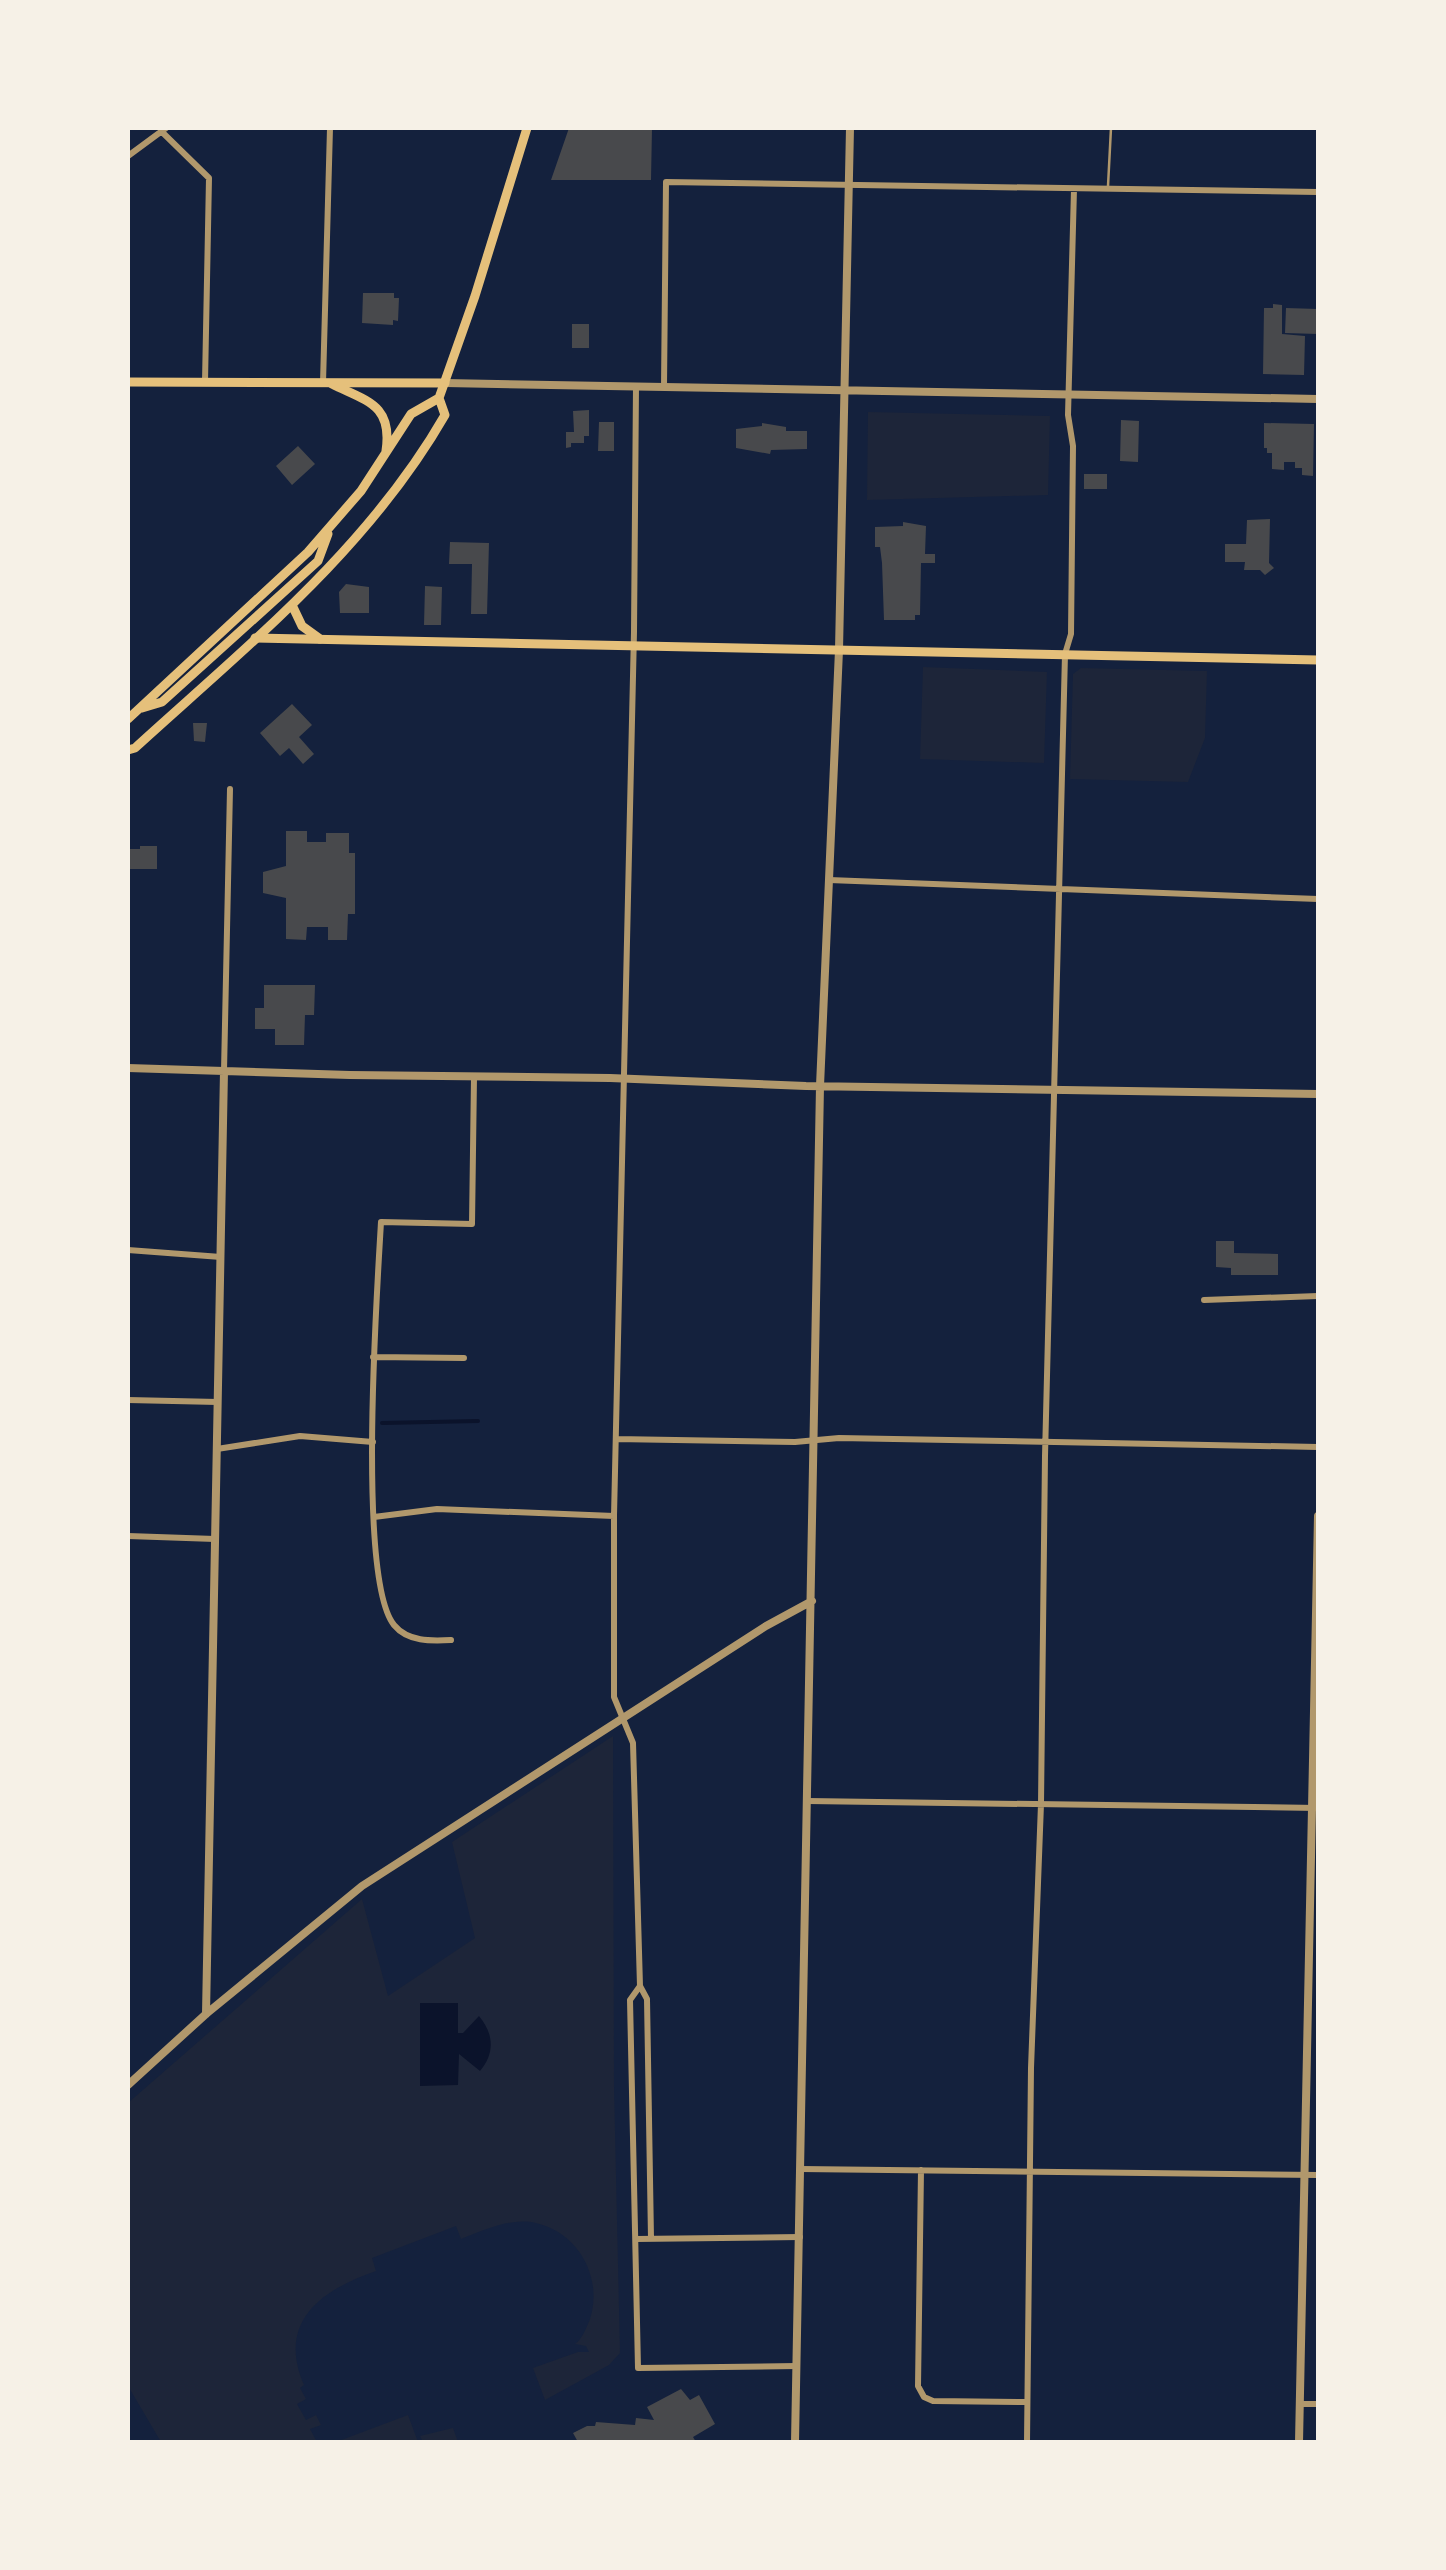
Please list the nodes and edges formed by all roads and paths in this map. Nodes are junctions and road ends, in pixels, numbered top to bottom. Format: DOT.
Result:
graph roads {
  1 [pos="330,128"];
  2 [pos="526,128"];
  3 [pos="850,128"];
  4 [pos="1110,128"];
  5 [pos="164,129"];
  6 [pos="128,156"];
  7 [pos="848,184"];
  8 [pos="1074,189"];
  9 [pos="1108,190"];
  10 [pos="1318,192"];
  11 [pos="128,382"];
  12 [pos="205,383"];
  13 [pos="328,383"];
  14 [pos="445,384"];
  15 [pos="636,386"];
  16 [pos="664,386"];
  17 [pos="846,390"];
  18 [pos="1069,396"];
  19 [pos="439,398"];
  20 [pos="1318,399"];
  21 [pos="385,457"];
  22 [pos="331,527"];
  23 [pos="292,605"];
  24 [pos="246,628"];
  25 [pos="256,638"];
  26 [pos="320,639"];
  27 [pos="633,645"];
  28 [pos="840,650"];
  29 [pos="1066,654"];
  30 [pos="1318,660"];
  31 [pos="139,708"];
  32 [pos="128,719"];
  33 [pos="128,750"];
  34 [pos="230,789"];
  35 [pos="829,880"];
  36 [pos="1058,889"];
  37 [pos="1318,898"];
  38 [pos="128,1068"];
  39 [pos="224,1072"];
  40 [pos="474,1077"];
  41 [pos="623,1078"];
  42 [pos="820,1086"];
  43 [pos="1054,1089"];
  44 [pos="1318,1094"];
  45 [pos="128,1250"];
  46 [pos="220,1257"];
  47 [pos="1318,1296"];
  48 [pos="1204,1300"];
  49 [pos="373,1357"];
  50 [pos="464,1358"];
  51 [pos="128,1400"];
  52 [pos="218,1402"];
  53 [pos="616,1439"];
  54 [pos="814,1440"];
  55 [pos="373,1442"];
  56 [pos="1046,1442"];
  57 [pos="1318,1447"];
  58 [pos="217,1449"];
  59 [pos="614,1516"];
  60 [pos="1318,1516"];
  61 [pos="374,1517"];
  62 [pos="128,1536"];
  63 [pos="215,1539"];
  64 [pos="812,1600"];
  65 [pos="451,1640"];
  66 [pos="624,1717"];
  67 [pos="808,1801"];
  68 [pos="1040,1804"];
  69 [pos="1315,1808"];
  70 [pos="640,1986"];
  71 [pos="206,2014"];
  72 [pos="128,2085"];
  73 [pos="801,2169"];
  74 [pos="920,2170"];
  75 [pos="1030,2171"];
  76 [pos="1304,2175"];
  77 [pos="1318,2176"];
  78 [pos="651,2238"];
  79 [pos="800,2238"];
  80 [pos="636,2239"];
  81 [pos="797,2366"];
  82 [pos="1027,2402"];
  83 [pos="1300,2404"];
  84 [pos="1318,2404"];
  85 [pos="794,2442"];
  86 [pos="1027,2442"];
  87 [pos="1299,2442"];
  1 -- 13 [label="street"];
  2 -- 14 [label="main road"];
  3 -- 7 [label="street"];
  4 -- 9 [label="lane"];
  5 -- 6 [label="street"];
  5 -- 12 [label="street"];
  7 -- 8 [label="street"];
  7 -- 16 [label="street"];
  7 -- 17 [label="street"];
  8 -- 9 [label="street"];
  8 -- 18 [label="street"];
  9 -- 10 [label="street"];
  11 -- 12 [label="main road"];
  12 -- 13 [label="main road"];
  13 -- 14 [label="main road"];
  13 -- 21 [label="main road"];
  14 -- 15 [label="street"];
  14 -- 19 [label="main road"];
  15 -- 16 [label="street"];
  15 -- 27 [label="street"];
  16 -- 17 [label="street"];
  17 -- 18 [label="street"];
  17 -- 28 [label="street"];
  18 -- 20 [label="street"];
  18 -- 29 [label="street"];
  19 -- 21 [label="main road"];
  19 -- 23 [label="main road"];
  21 -- 22 [label="main road"];
  22 -- 24 [label="main road"];
  22 -- 31 [label="main road"];
  23 -- 25 [label="main road"];
  23 -- 26 [label="main road"];
  24 -- 25 [label="main road"];
  24 -- 31 [label="main road"];
  25 -- 26 [label="main road"];
  25 -- 33 [label="main road"];
  26 -- 27 [label="main road"];
  27 -- 28 [label="main road"];
  27 -- 41 [label="street"];
  28 -- 29 [label="main road"];
  28 -- 35 [label="street"];
  29 -- 30 [label="main road"];
  29 -- 36 [label="street"];
  31 -- 32 [label="main road"];
  34 -- 39 [label="street"];
  35 -- 36 [label="street"];
  35 -- 42 [label="street"];
  36 -- 37 [label="street"];
  36 -- 43 [label="street"];
  38 -- 39 [label="street"];
  39 -- 40 [label="street"];
  39 -- 46 [label="street"];
  40 -- 41 [label="street"];
  40 -- 49 [label="street"];
  41 -- 42 [label="street"];
  41 -- 53 [label="street"];
  42 -- 43 [label="street"];
  42 -- 54 [label="street"];
  43 -- 44 [label="street"];
  43 -- 56 [label="street"];
  45 -- 46 [label="street"];
  46 -- 52 [label="street"];
  47 -- 48 [label="street"];
  49 -- 50 [label="street"];
  49 -- 55 [label="street"];
  51 -- 52 [label="street"];
  52 -- 58 [label="street"];
  53 -- 54 [label="street"];
  53 -- 59 [label="street"];
  54 -- 56 [label="street"];
  54 -- 64 [label="street"];
  55 -- 58 [label="street"];
  55 -- 61 [label="street"];
  56 -- 57 [label="street"];
  56 -- 68 [label="street"];
  58 -- 63 [label="street"];
  59 -- 61 [label="street"];
  59 -- 66 [label="street"];
  60 -- 69 [label="street"];
  61 -- 65 [label="street"];
  62 -- 63 [label="street"];
  63 -- 71 [label="street"];
  64 -- 66 [label="street"];
  64 -- 67 [label="street"];
  66 -- 70 [label="street"];
  66 -- 71 [label="street"];
  67 -- 68 [label="street"];
  67 -- 73 [label="street"];
  68 -- 69 [label="street"];
  68 -- 75 [label="street"];
  69 -- 76 [label="street"];
  70 -- 78 [label="street"];
  70 -- 80 [label="street"];
  71 -- 72 [label="street"];
  73 -- 74 [label="street"];
  73 -- 79 [label="street"];
  74 -- 75 [label="street"];
  74 -- 82 [label="street"];
  75 -- 76 [label="street"];
  75 -- 82 [label="street"];
  76 -- 77 [label="street"];
  76 -- 83 [label="street"];
  78 -- 79 [label="street"];
  78 -- 80 [label="street"];
  79 -- 81 [label="street"];
  80 -- 81 [label="street"];
  81 -- 85 [label="street"];
  82 -- 86 [label="street"];
  83 -- 84 [label="street"];
  83 -- 87 [label="street"];
}
